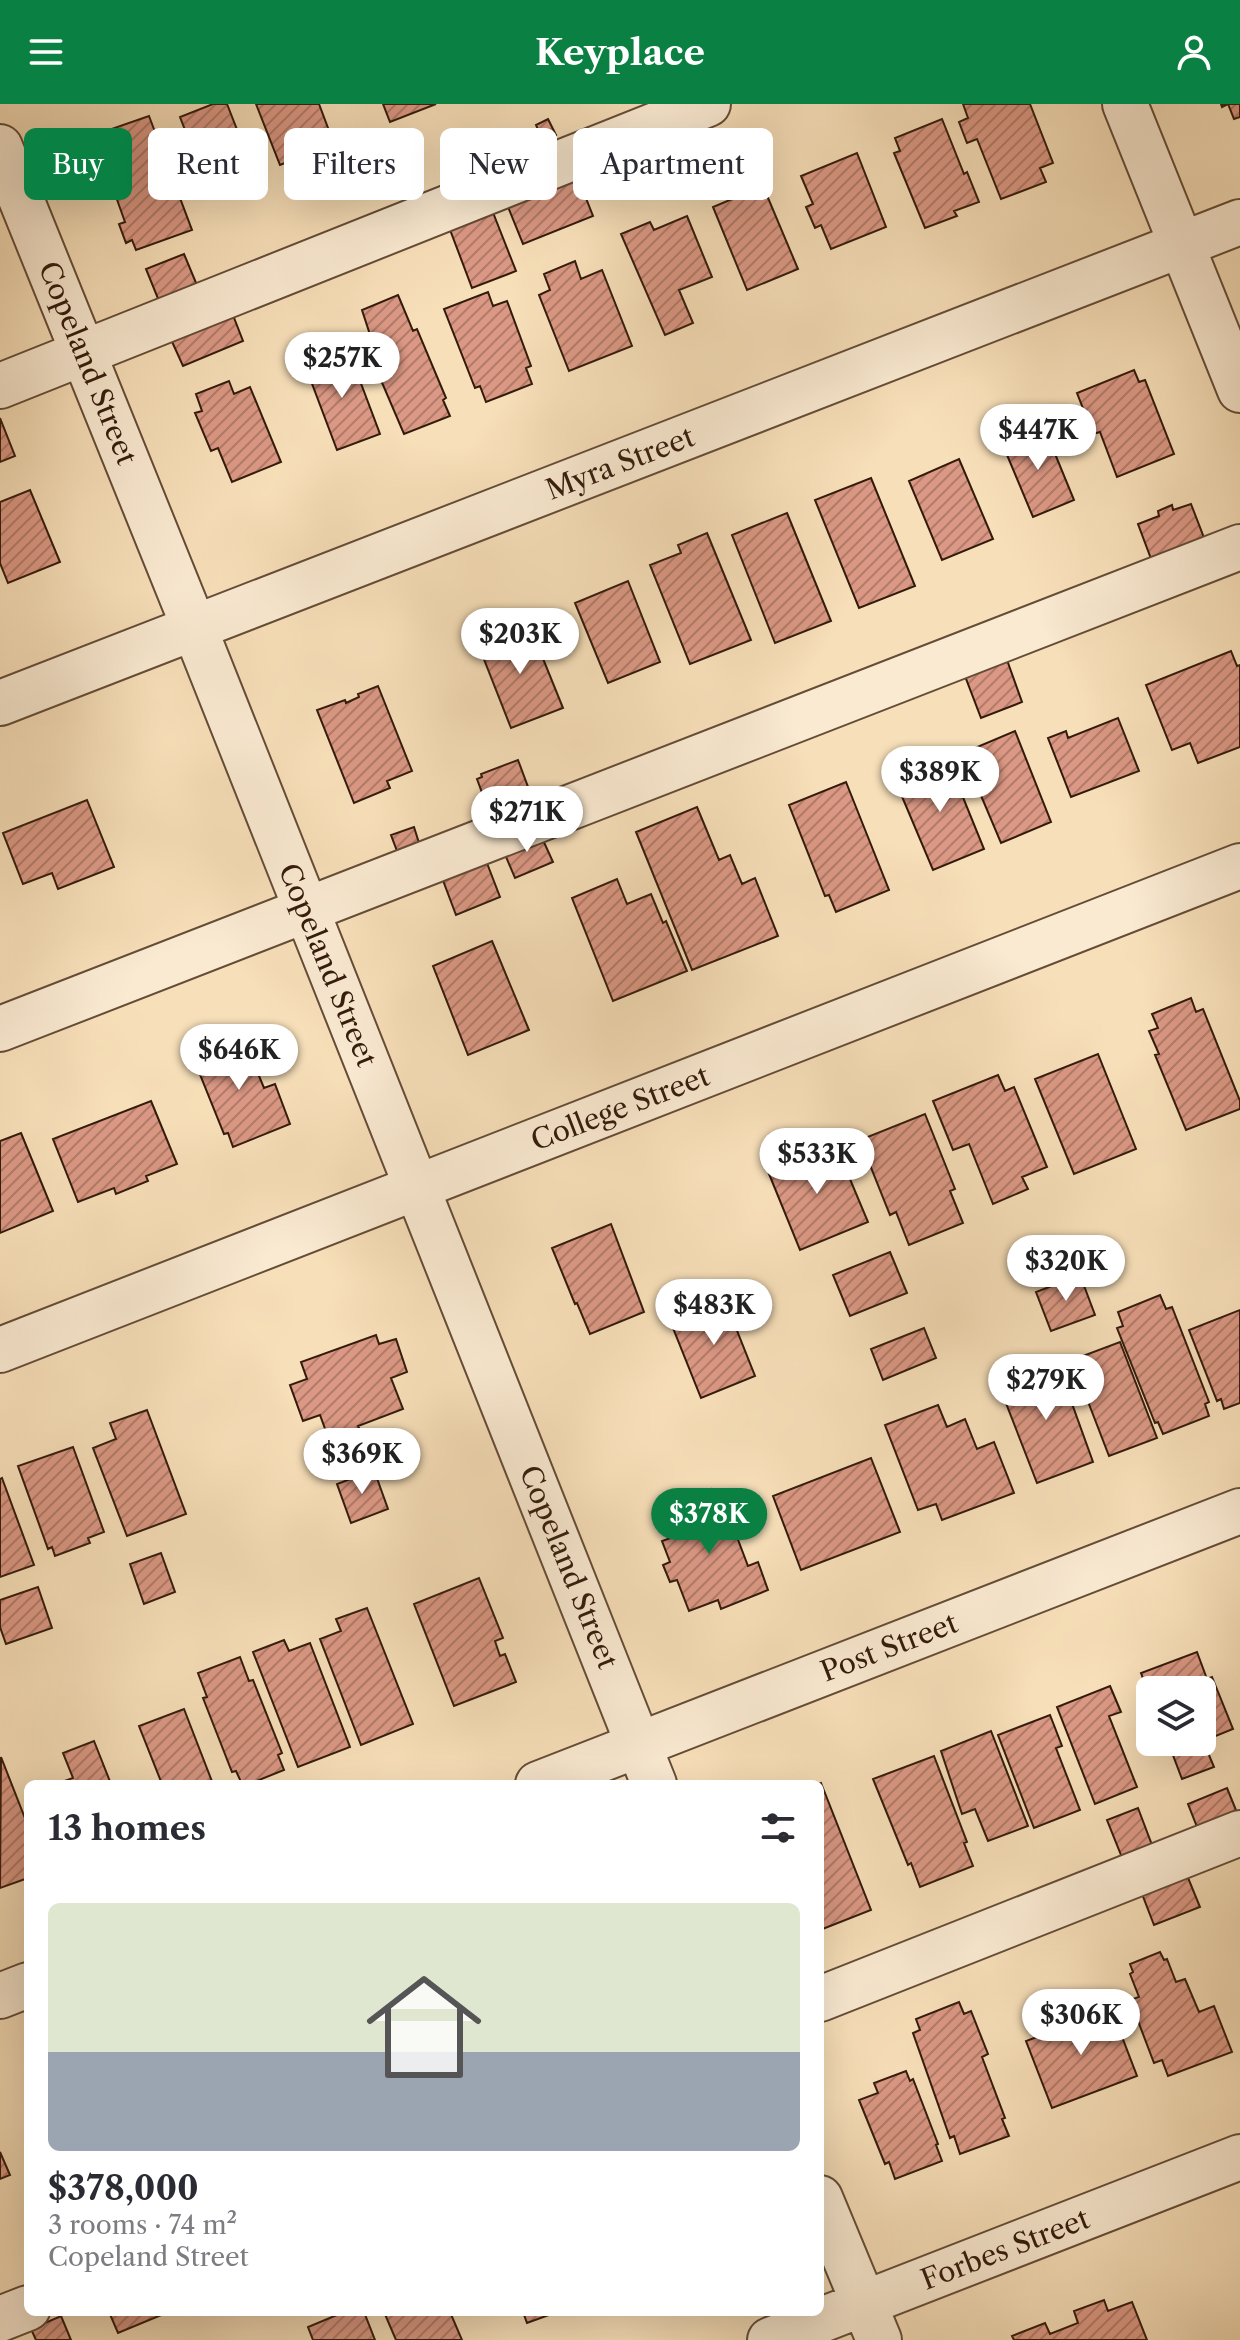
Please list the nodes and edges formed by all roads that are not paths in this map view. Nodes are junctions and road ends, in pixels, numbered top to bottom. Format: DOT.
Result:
graph roads {
  1 [pos="708,104"];
  2 [pos="1125,104"];
  3 [pos="0,147"];
  4 [pos="1240,222"];
  5 [pos="1182,245"];
  6 [pos="84,353"];
  7 [pos="0,386"];
  8 [pos="1240,390"];
  9 [pos="1240,547"];
  10 [pos="194,627"];
  11 [pos="0,703"];
  12 [pos="1240,866"];
  13 [pos="307,911"];
  14 [pos="0,1029"];
  15 [pos="416,1188"];
  16 [pos="0,1350"];
  17 [pos="1240,1511"];
  18 [pos="647,1764"];
  19 [pos="560,1780"];
  20 [pos="1240,1833"];
  21 [pos="24,1987"];
  22 [pos="0,1996"];
  23 [pos="824,1997"];
  24 [pos="1240,2157"];
  25 [pos="824,2208"];
  26 [pos="24,2310"];
  27 [pos="0,2319"];
  28 [pos="871,2322"];
  29 [pos="770,2340"];
  1 -- 6 [label="street"];
  2 -- 5 [label="street"];
  3 -- 6 [label="street, Copeland Street"];
  4 -- 5 [label="street, Myra Street"];
  5 -- 8 [label="street"];
  5 -- 10 [label="street, Myra Street"];
  6 -- 7 [label="street"];
  6 -- 10 [label="street, Copeland Street"];
  9 -- 13 [label="street"];
  10 -- 11 [label="street, Myra Street"];
  10 -- 13 [label="street, Copeland Street"];
  12 -- 15 [label="street, College Street"];
  13 -- 14 [label="street"];
  13 -- 15 [label="street, Copeland Street"];
  15 -- 16 [label="street, College Street"];
  15 -- 18 [label="street, Copeland Street"];
  17 -- 18 [label="street, Post Street"];
  18 -- 19 [label="street, Post Street"];
  20 -- 23 [label="street"];
  21 -- 22 [label="street"];
  24 -- 28 [label="street, Forbes Street"];
  25 -- 28 [label="street"];
  26 -- 27 [label="street"];
  28 -- 29 [label="street, Forbes Street"];
}
